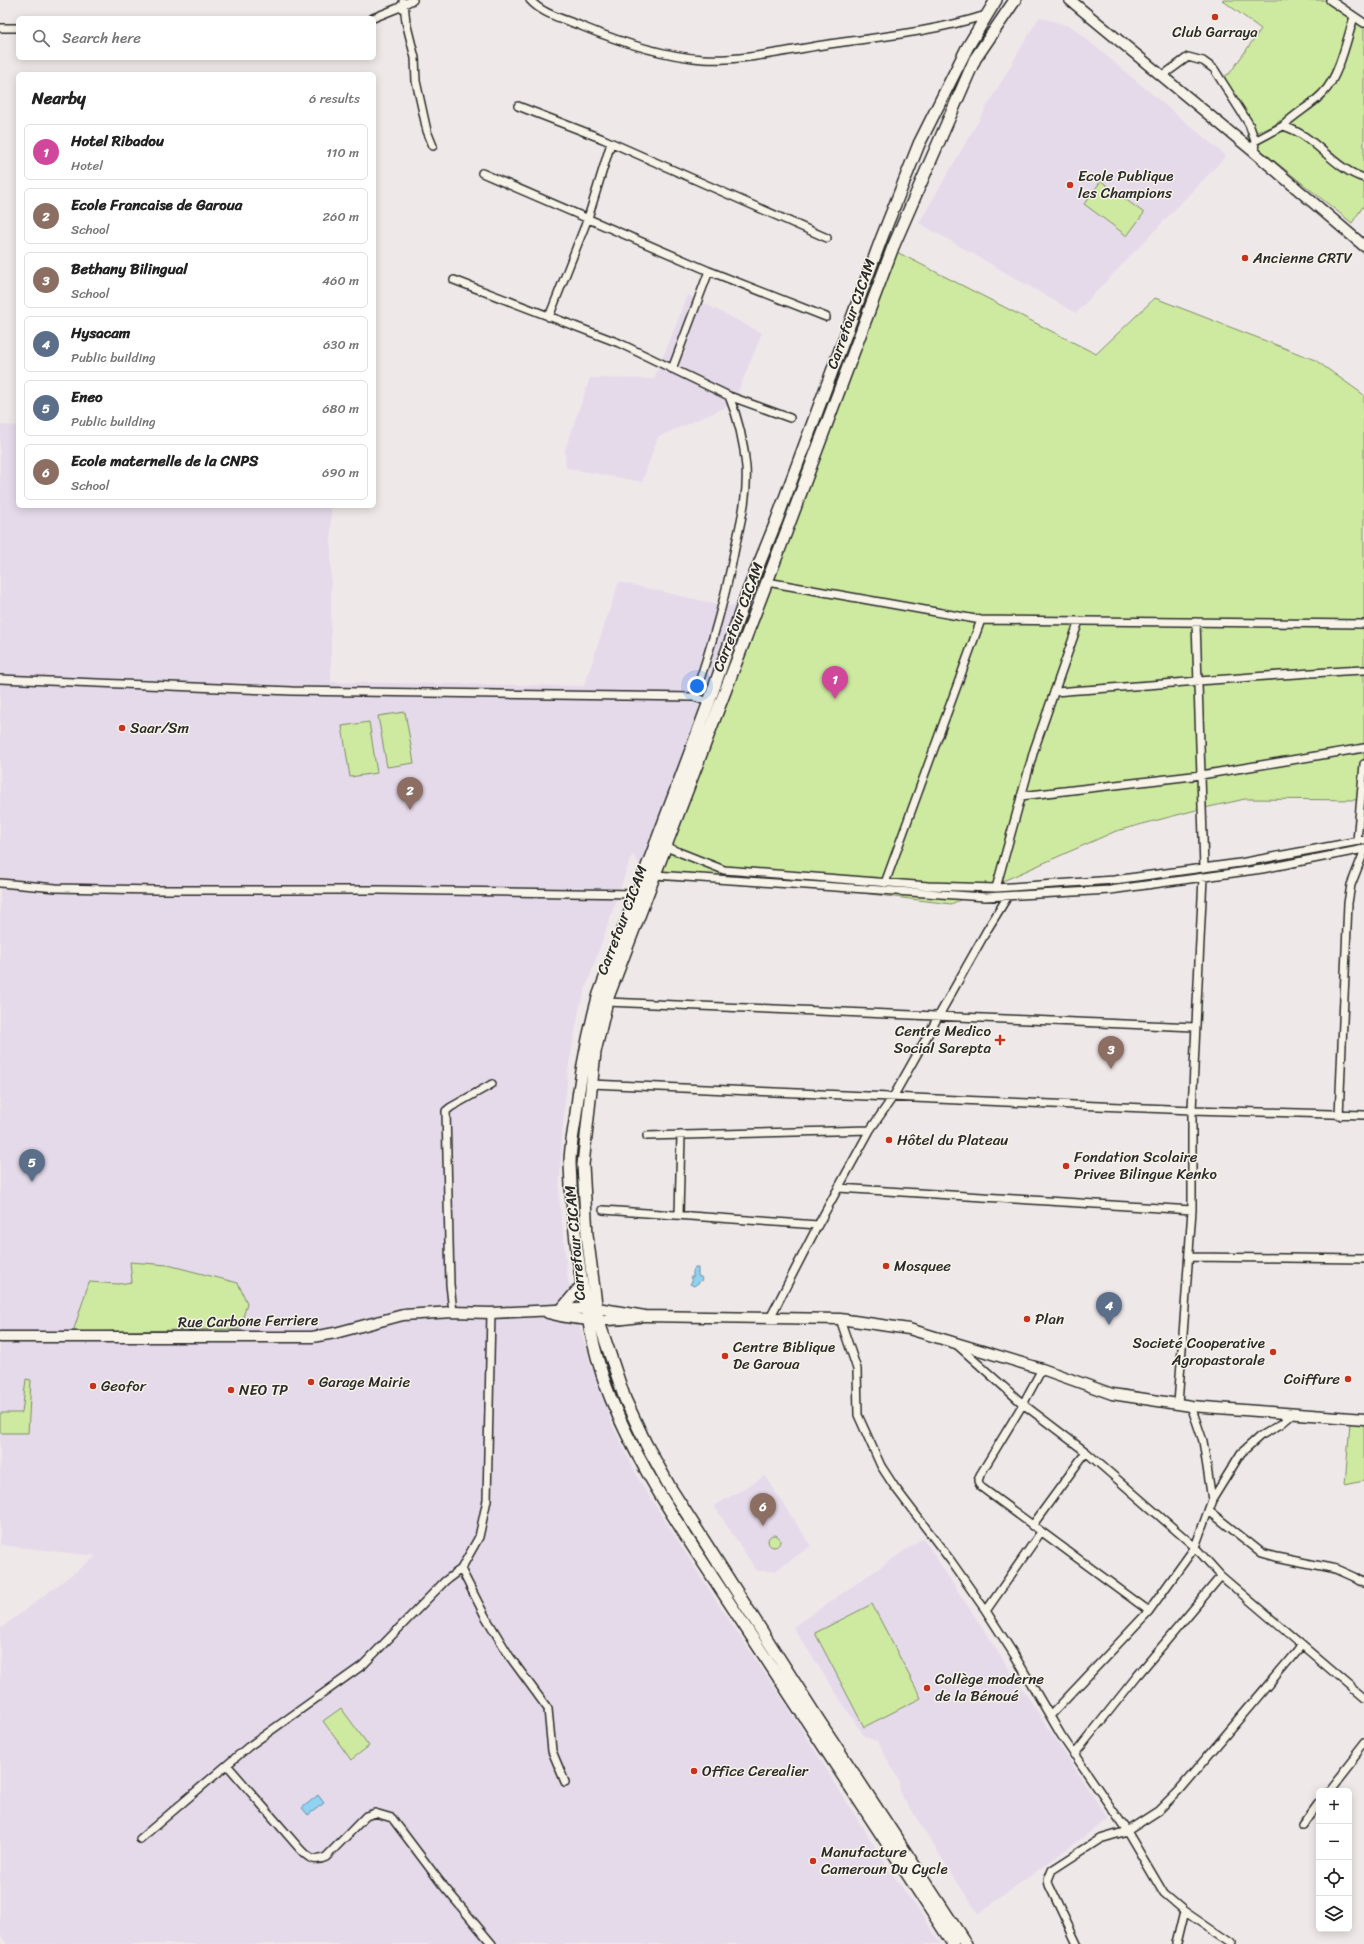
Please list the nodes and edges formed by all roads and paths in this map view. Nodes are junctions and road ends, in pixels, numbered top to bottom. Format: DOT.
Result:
graph roads {
  1 [pos="413,0"];
  2 [pos="530,0"];
  3 [pos="996,0"];
  4 [pos="1015,0"];
  5 [pos="1070,0"];
  6 [pos="1330,0"];
  7 [pos="403,2"];
  8 [pos="987,15"];
  9 [pos="1354,16"];
  10 [pos="376,17"];
  11 [pos="1364,23"];
  12 [pos="0,28"];
  13 [pos="16,28"];
  14 [pos="1162,76"];
  15 [pos="518,106"];
  16 [pos="1283,126"];
  17 [pos="1255,141"];
  18 [pos="610,143"];
  19 [pos="433,146"];
  20 [pos="1254,152"];
  21 [pos="482,173"];
  22 [pos="1364,178"];
  23 [pos="588,218"];
  24 [pos="827,238"];
  25 [pos="1364,246"];
  26 [pos="709,271"];
  27 [pos="454,280"];
  28 [pos="549,317"];
  29 [pos="826,317"];
  30 [pos="672,369"];
  31 [pos="729,396"];
  32 [pos="790,418"];
  33 [pos="767,582"];
  34 [pos="981,620"];
  35 [pos="1079,621"];
  36 [pos="1196,622"];
  37 [pos="1364,624"];
  38 [pos="1364,670"];
  39 [pos="0,679"];
  40 [pos="1197,682"];
  41 [pos="1054,692"];
  42 [pos="694,697"];
  43 [pos="709,702"];
  44 [pos="1364,748"];
  45 [pos="1364,764"];
  46 [pos="1201,775"];
  47 [pos="1021,796"];
  48 [pos="1360,841"];
  49 [pos="666,847"];
  50 [pos="1364,849"];
  51 [pos="1364,852"];
  52 [pos="1204,868"];
  53 [pos="655,875"];
  54 [pos="1203,877"];
  55 [pos="885,882"];
  56 [pos="0,883"];
  57 [pos="996,888"];
  58 [pos="637,894"];
  59 [pos="1008,896"];
  60 [pos="607,1002"];
  61 [pos="938,1018"];
  62 [pos="1195,1027"];
  63 [pos="492,1084"];
  64 [pos="591,1084"];
  65 [pos="893,1097"];
  66 [pos="1192,1110"];
  67 [pos="1364,1115"];
  68 [pos="1339,1116"];
  69 [pos="870,1130"];
  70 [pos="680,1135"];
  71 [pos="646,1136"];
  72 [pos="838,1188"];
  73 [pos="603,1210"];
  74 [pos="1192,1210"];
  75 [pos="679,1215"];
  76 [pos="818,1225"];
  77 [pos="1189,1257"];
  78 [pos="1364,1259"];
  79 [pos="582,1285"];
  80 [pos="562,1309"];
  81 [pos="542,1311"];
  82 [pos="453,1312"];
  83 [pos="491,1313"];
  84 [pos="592,1313"];
  85 [pos="770,1318"];
  86 [pos="840,1319"];
  87 [pos="0,1337"];
  88 [pos="952,1341"];
  89 [pos="1042,1369"];
  90 [pos="1023,1404"];
  91 [pos="1178,1404"];
  92 [pos="1191,1406"];
  93 [pos="1294,1412"];
  94 [pos="1364,1419"];
  95 [pos="1086,1452"];
  96 [pos="1212,1500"];
  97 [pos="1209,1511"];
  98 [pos="1032,1526"];
  99 [pos="1041,1532"];
  100 [pos="1195,1547"];
  101 [pos="462,1569"];
  102 [pos="1221,1576"];
  103 [pos="1364,1583"];
  104 [pos="986,1611"];
  105 [pos="1149,1611"];
  106 [pos="1301,1646"];
  107 [pos="1364,1698"];
  108 [pos="1050,1716"];
  109 [pos="1364,1745"];
  110 [pos="1074,1755"];
  111 [pos="228,1766"];
  112 [pos="848,1773"];
  113 [pos="565,1782"];
  114 [pos="1330,1788"];
  115 [pos="1316,1807"];
  116 [pos="1303,1825"];
  117 [pos="1127,1831"];
  118 [pos="140,1839"];
  119 [pos="1184,1911"];
  120 [pos="492,1944"];
  121 [pos="953,1944"];
  122 [pos="966,1944"];
  123 [pos="1078,1944"];
  124 [pos="1176,1944"];
  125 [pos="1232,1944"];
  1 -- 7 [label="street"];
  2 -- 8 [label="street"];
  3 -- 8 [label="main road"];
  4 -- 33 [label="main road, Carrefour CICAM"];
  5 -- 14 [label="street"];
  6 -- 9 [label="street"];
  7 -- 10 [label="street"];
  7 -- 19 [label="street"];
  8 -- 43 [label="main road"];
  9 -- 11 [label="street"];
  9 -- 16 [label="street"];
  12 -- 13 [label="street"];
  14 -- 17 [label="street"];
  14 -- 20 [label="street"];
  15 -- 18 [label="street"];
  16 -- 17 [label="street"];
  16 -- 22 [label="street"];
  17 -- 20 [label="street"];
  18 -- 23 [label="street"];
  18 -- 24 [label="street"];
  20 -- 25 [label="street"];
  21 -- 23 [label="street"];
  23 -- 26 [label="street"];
  23 -- 28 [label="street"];
  26 -- 29 [label="street"];
  26 -- 30 [label="street"];
  27 -- 28 [label="street"];
  28 -- 30 [label="street"];
  30 -- 31 [label="street"];
  31 -- 32 [label="street"];
  31 -- 42 [label="street"];
  33 -- 34 [label="street"];
  33 -- 49 [label="main road, Carrefour CICAM"];
  34 -- 35 [label="street"];
  34 -- 55 [label="street"];
  35 -- 36 [label="street"];
  35 -- 41 [label="street"];
  36 -- 37 [label="street"];
  36 -- 40 [label="street"];
  38 -- 40 [label="street"];
  39 -- 42 [label="street"];
  40 -- 41 [label="street"];
  40 -- 46 [label="street"];
  41 -- 47 [label="street"];
  42 -- 43 [label="street"];
  43 -- 58 [label="main road"];
  44 -- 46 [label="street"];
  45 -- 48 [label="street"];
  46 -- 47 [label="street"];
  46 -- 52 [label="street"];
  47 -- 57 [label="street"];
  48 -- 52 [label="street"];
  49 -- 53 [label="main road, Carrefour CICAM"];
  49 -- 55 [label="street"];
  50 -- 54 [label="street"];
  51 -- 68 [label="street"];
  52 -- 57 [label="street"];
  53 -- 59 [label="street"];
  53 -- 60 [label="main road, Carrefour CICAM"];
  54 -- 59 [label="street"];
  54 -- 62 [label="street"];
  55 -- 57 [label="street"];
  56 -- 58 [label="street"];
  58 -- 79 [label="main road"];
  59 -- 61 [label="street"];
  60 -- 61 [label="street"];
  60 -- 64 [label="main road, Carrefour CICAM"];
  61 -- 62 [label="street"];
  61 -- 65 [label="street"];
  62 -- 66 [label="street"];
  63 -- 82 [label="street"];
  64 -- 65 [label="street"];
  64 -- 84 [label="main road, Carrefour CICAM"];
  65 -- 66 [label="street"];
  65 -- 69 [label="street"];
  66 -- 68 [label="street"];
  66 -- 74 [label="street"];
  67 -- 68 [label="street"];
  69 -- 70 [label="street"];
  69 -- 72 [label="street"];
  70 -- 71 [label="street"];
  70 -- 75 [label="street"];
  72 -- 74 [label="street"];
  72 -- 76 [label="street"];
  73 -- 75 [label="street"];
  74 -- 77 [label="street"];
  75 -- 76 [label="street"];
  76 -- 85 [label="street"];
  77 -- 78 [label="street"];
  77 -- 91 [label="street"];
  79 -- 80 [label="main road"];
  79 -- 84 [label="main road"];
  80 -- 81 [label="street, Rue Carbone Ferriere"];
  80 -- 84 [label="street, Rue Carbone Ferriere"];
  81 -- 83 [label="street, Rue Carbone Ferriere"];
  81 -- 84 [label="street, Rue Carbone Ferriere"];
  82 -- 83 [label="street, Rue Carbone Ferriere"];
  82 -- 87 [label="street, Rue Carbone Ferriere"];
  83 -- 101 [label="street"];
  84 -- 85 [label="street"];
  84 -- 112 [label="main road"];
  85 -- 86 [label="street"];
  86 -- 88 [label="street"];
  86 -- 104 [label="street"];
  88 -- 89 [label="street"];
  88 -- 90 [label="street"];
  89 -- 90 [label="street"];
  89 -- 91 [label="street"];
  90 -- 95 [label="street"];
  90 -- 98 [label="street"];
  91 -- 92 [label="street"];
  92 -- 93 [label="street"];
  92 -- 96 [label="street"];
  93 -- 94 [label="street"];
  93 -- 96 [label="street"];
  95 -- 98 [label="street"];
  95 -- 100 [label="street"];
  96 -- 97 [label="street"];
  97 -- 100 [label="street"];
  97 -- 103 [label="street"];
  98 -- 99 [label="street"];
  99 -- 104 [label="street"];
  99 -- 105 [label="street"];
  100 -- 102 [label="street"];
  100 -- 105 [label="street"];
  101 -- 111 [label="street"];
  101 -- 113 [label="street"];
  102 -- 106 [label="street"];
  102 -- 110 [label="street"];
  104 -- 108 [label="street"];
  105 -- 108 [label="street"];
  106 -- 107 [label="street"];
  106 -- 117 [label="street"];
  108 -- 110 [label="street"];
  109 -- 114 [label="street"];
  110 -- 117 [label="street"];
  111 -- 118 [label="street"];
  111 -- 120 [label="street"];
  112 -- 121 [label="main road"];
  112 -- 122 [label="main road"];
  115 -- 116 [label="street"];
  117 -- 119 [label="street"];
  117 -- 123 [label="street"];
  119 -- 124 [label="street"];
  119 -- 125 [label="street"];
}
